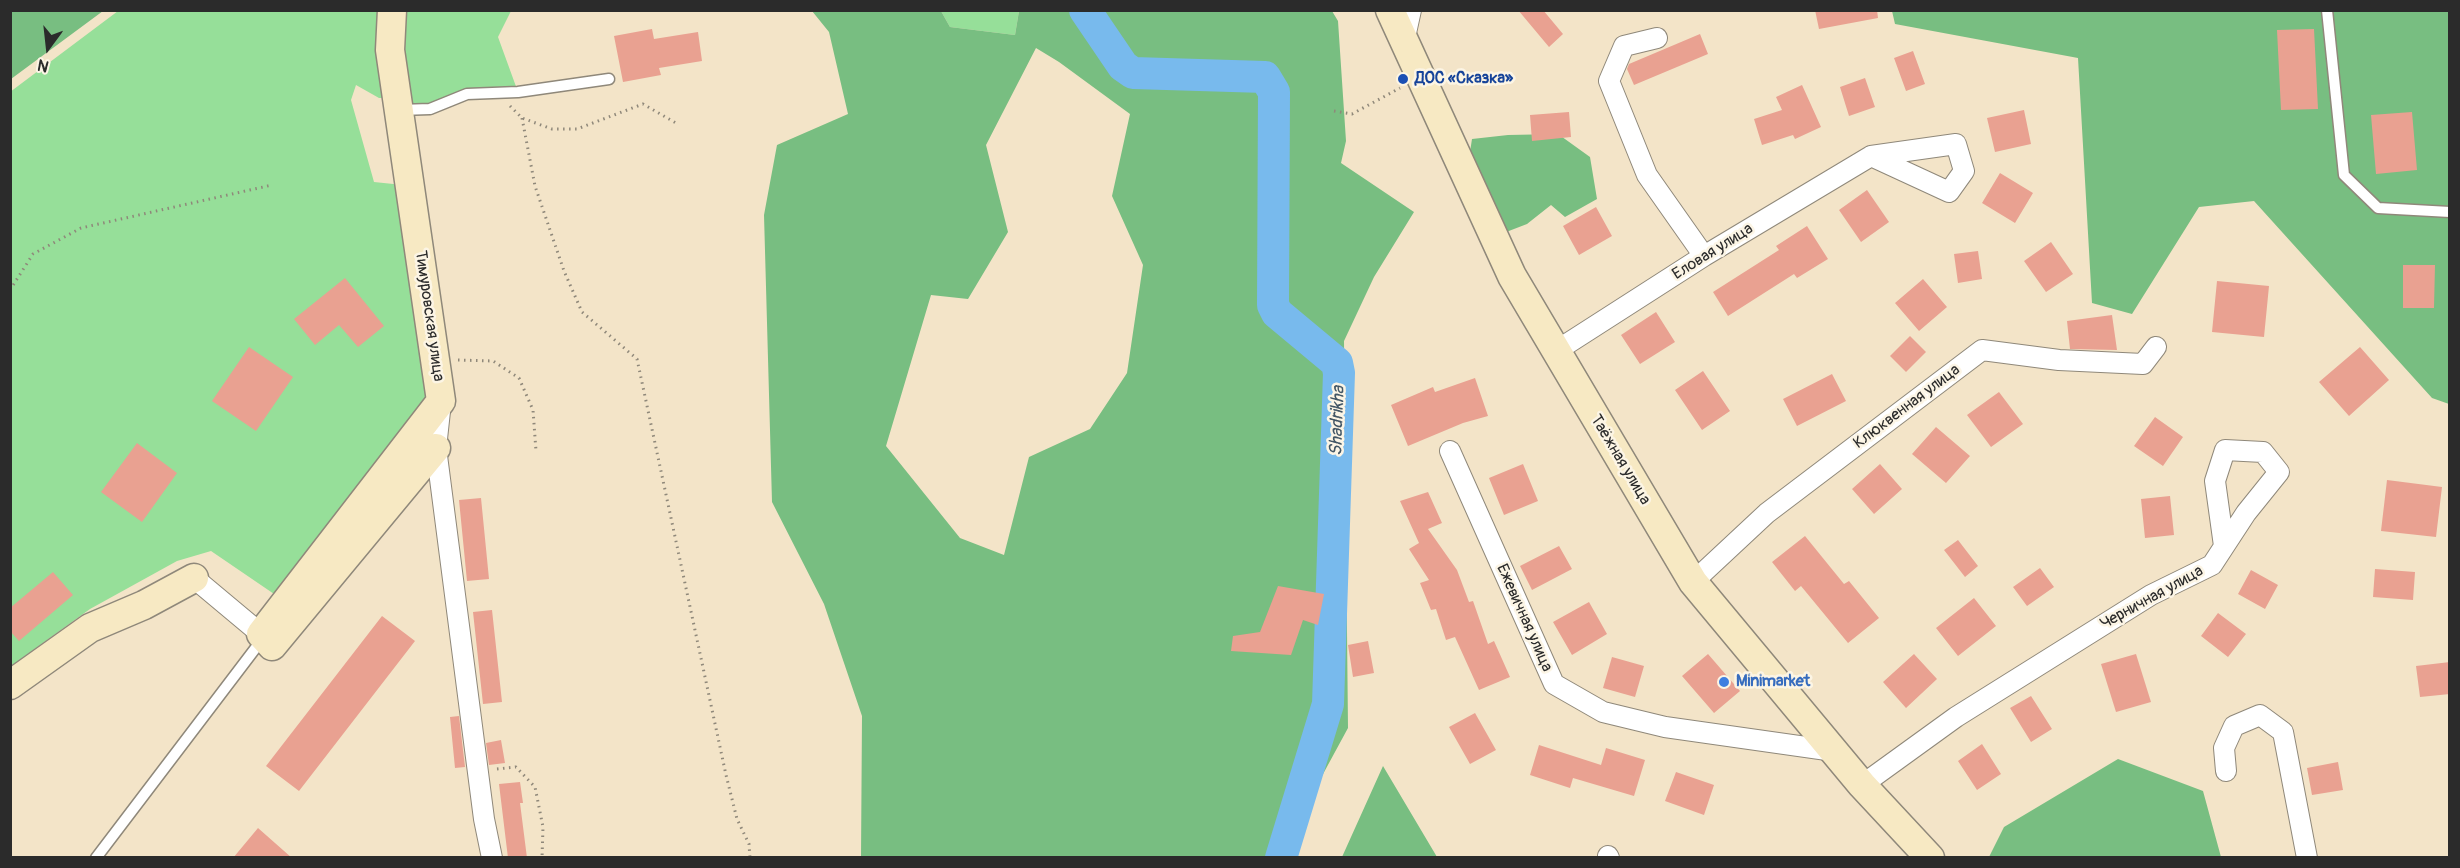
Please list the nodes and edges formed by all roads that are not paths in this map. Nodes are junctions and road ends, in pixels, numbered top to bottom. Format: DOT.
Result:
graph roads {
  1 [pos="392,10"];
  2 [pos="1390,10"];
  3 [pos="1411,10"];
  4 [pos="2327,10"];
  5 [pos="1657,38"];
  6 [pos="1404,42"];
  7 [pos="609,79"];
  8 [pos="399,110"];
  9 [pos="1871,156"];
  10 [pos="2450,213"];
  11 [pos="1704,256"];
  12 [pos="2156,347"];
  13 [pos="1556,351"];
  14 [pos="441,401"];
  15 [pos="436,448"];
  16 [pos="1450,451"];
  17 [pos="2224,546"];
  18 [pos="194,578"];
  19 [pos="1693,582"];
  20 [pos="263,635"];
  21 [pos="10,685"];
  22 [pos="1834,751"];
  23 [pos="2226,771"];
  24 [pos="1862,785"];
  25 [pos="96,858"];
  26 [pos="492,858"];
  27 [pos="1930,858"];
  28 [pos="2307,858"];
  1 -- 8 [label="street, Тимуровская улица"];
  2 -- 6 [label="street, Таёжная улица"];
  3 -- 6 [label="street"];
  4 -- 10 [label="lane"];
  5 -- 11 [label="street"];
  6 -- 13 [label="street, Таёжная улица"];
  7 -- 8 [label="lane"];
  8 -- 14 [label="street, Тимуровская улица"];
  9 -- 11 [label="street, Еловая улица"];
  11 -- 13 [label="street, Еловая улица"];
  12 -- 19 [label="street, Клюквенная улица"];
  13 -- 19 [label="street, Таёжная улица"];
  14 -- 15 [label="street"];
  14 -- 20 [label="street, Тимуровская улица"];
  15 -- 20 [label="street"];
  15 -- 26 [label="street"];
  16 -- 22 [label="street, Ежевичная улица"];
  17 -- 24 [label="street, Черничная улица"];
  18 -- 20 [label="street"];
  18 -- 21 [label="street"];
  19 -- 22 [label="street, Таёжная улица"];
  20 -- 25 [label="lane"];
  22 -- 24 [label="street, Таёжная улица"];
  23 -- 28 [label="street"];
  24 -- 27 [label="street, Таёжная улица"];
}
